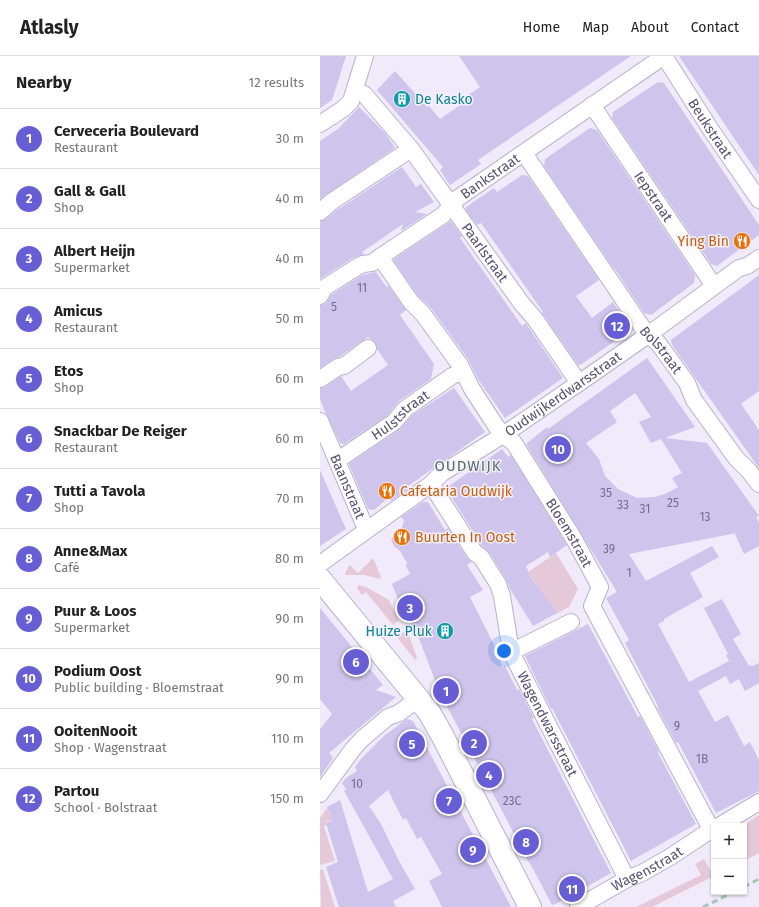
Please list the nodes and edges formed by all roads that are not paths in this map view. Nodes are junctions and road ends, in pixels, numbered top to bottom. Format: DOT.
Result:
graph roads {
  1 [pos="365,56"];
  2 [pos="664,56"];
  3 [pos="355,91"];
  4 [pos="592,105"];
  5 [pos="320,124"];
  6 [pos="412,149"];
  7 [pos="524,153"];
  8 [pos="759,200"];
  9 [pos="452,204"];
  10 [pos="320,212"];
  11 [pos="380,257"];
  12 [pos="759,258"];
  13 [pos="714,286"];
  14 [pos="320,296"];
  15 [pos="648,335"];
  16 [pos="368,348"];
  17 [pos="463,371"];
  18 [pos="320,379"];
  19 [pos="579,383"];
  20 [pos="320,421"];
  21 [pos="503,435"];
  22 [pos="338,460"];
  23 [pos="431,484"];
  24 [pos="759,484"];
  25 [pos="366,529"];
  26 [pos="320,564"];
  27 [pos="320,579"];
  28 [pos="571,622"];
  29 [pos="511,652"];
  30 [pos="419,698"];
  31 [pos="320,794"];
  32 [pos="759,802"];
  33 [pos="712,823"];
  34 [pos="723,823"];
  35 [pos="711,831"];
  36 [pos="627,879"];
  37 [pos="530,907"];
  38 [pos="578,907"];
  1 -- 3 [label="street"];
  2 -- 4 [label="street, Bankstraat"];
  2 -- 8 [label="street, Beukstraat"];
  3 -- 5 [label="street"];
  3 -- 6 [label="street, Paarlstraat"];
  4 -- 7 [label="street, Bankstraat"];
  4 -- 13 [label="street, Iepstraat"];
  6 -- 9 [label="street, Paarlstraat"];
  6 -- 10 [label="street"];
  7 -- 9 [label="street, Bankstraat"];
  7 -- 15 [label="street, Bolstraat"];
  9 -- 11 [label="street, Bankstraat"];
  9 -- 19 [label="street, Paarlstraat"];
  11 -- 14 [label="street, Bankstraat"];
  11 -- 17 [label="street, Bloemstraat"];
  12 -- 13 [label="street, Oudwijkerdwarsstraat"];
  13 -- 15 [label="street, Oudwijkerdwarsstraat"];
  15 -- 19 [label="street, Oudwijkerdwarsstraat"];
  15 -- 24 [label="street, Bolstraat"];
  16 -- 18 [label="street"];
  17 -- 21 [label="street, Bloemstraat"];
  17 -- 22 [label="street, Hulststraat"];
  19 -- 21 [label="street, Oudwijkerdwarsstraat"];
  20 -- 22 [label="street, Baanstraat"];
  21 -- 23 [label="street, Oudwijkerdwarsstraat"];
  21 -- 33 [label="street, Bloemstraat"];
  22 -- 25 [label="street, Baanstraat"];
  23 -- 25 [label="street, Oudwijkerdwarsstraat"];
  23 -- 29 [label="street, Wagendwarsstraat"];
  25 -- 26 [label="street, Oudwijkerdwarsstraat"];
  27 -- 30 [label="street"];
  28 -- 29 [label="street"];
  29 -- 36 [label="street, Wagendwarsstraat"];
  30 -- 31 [label="street"];
  30 -- 37 [label="street"];
  32 -- 34 [label="street, Wagenstraat"];
  35 -- 36 [label="street, Wagenstraat"];
  36 -- 38 [label="street, Wagenstraat"];
}
